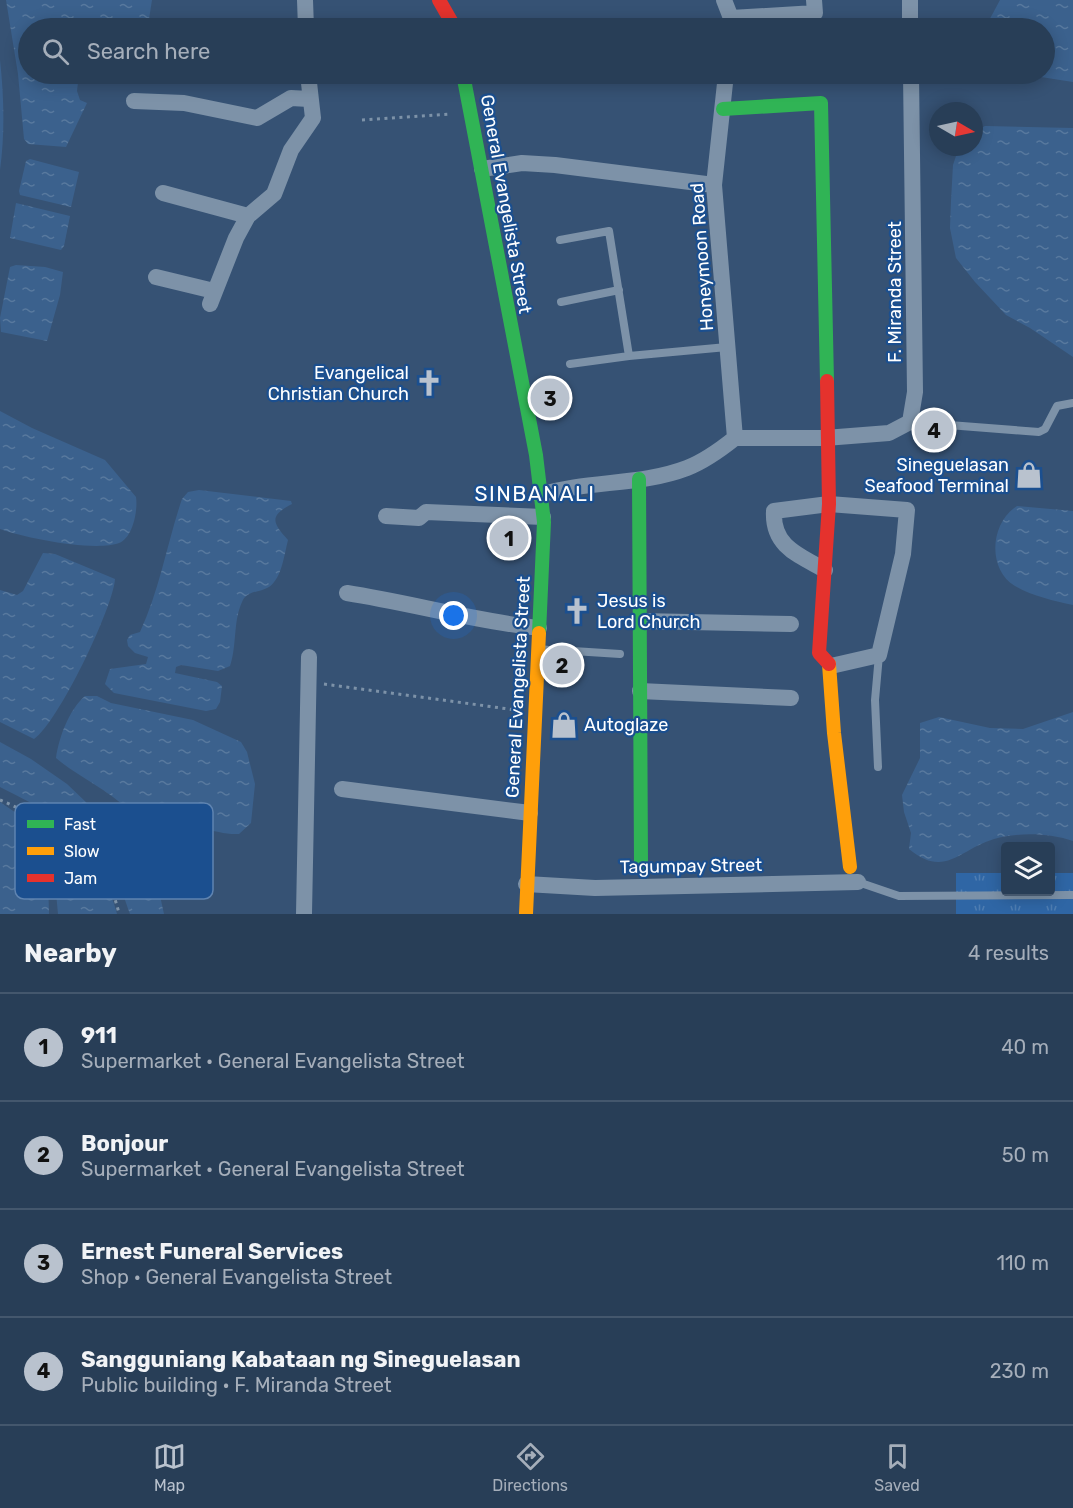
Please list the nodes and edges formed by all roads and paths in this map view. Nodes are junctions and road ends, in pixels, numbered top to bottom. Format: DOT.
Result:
graph roads {
  1 [pos="305,0"];
  2 [pos="439,0"];
  3 [pos="724,0"];
  4 [pos="814,0"];
  5 [pos="909,0"];
  6 [pos="306,18"];
  7 [pos="449,18"];
  8 [pos="729,18"];
  9 [pos="777,18"];
  10 [pos="910,18"];
  11 [pos="308,84"];
  12 [pos="466,84"];
  13 [pos="725,84"];
  14 [pos="911,84"];
  15 [pos="309,99"];
  16 [pos="134,101"];
  17 [pos="723,109"];
  18 [pos="471,112"];
  19 [pos="363,120"];
  20 [pos="482,170"];
  21 [pos="714,184"];
  22 [pos="162,194"];
  23 [pos="248,216"];
  24 [pos="560,240"];
  25 [pos="156,277"];
  26 [pos="618,290"];
  27 [pos="561,302"];
  28 [pos="727,347"];
  29 [pos="629,356"];
  30 [pos="570,364"];
  31 [pos="1073,403"];
  32 [pos="910,422"];
  33 [pos="735,438"];
  34 [pos="825,438"];
  35 [pos="639,479"];
  36 [pos="540,495"];
  37 [pos="829,504"];
  38 [pos="386,516"];
  39 [pos="543,517"];
  40 [pos="825,570"];
  41 [pos="347,593"];
  42 [pos="639,621"];
  43 [pos="791,624"];
  44 [pos="539,628"];
  45 [pos="538,649"];
  46 [pos="559,651"];
  47 [pos="573,651"];
  48 [pos="620,654"];
  49 [pos="879,655"];
  50 [pos="309,657"];
  51 [pos="831,666"];
  52 [pos="308,683"];
  53 [pos="640,691"];
  54 [pos="791,698"];
  55 [pos="536,713"];
  56 [pos="879,767"];
  57 [pos="342,789"];
  58 [pos="0,800"];
  59 [pos="15,808"];
  60 [pos="530,813"];
  61 [pos="641,864"];
  62 [pos="850,867"];
  63 [pos="858,882"];
  64 [pos="526,884"];
  65 [pos="1073,895"];
  66 [pos="114,899"];
  67 [pos="119,914"];
  68 [pos="303,914"];
  69 [pos="526,914"];
  1 -- 6 [label="street"];
  2 -- 7 [label="street"];
  3 -- 8 [label="street"];
  4 -- 9 [label="street"];
  5 -- 10 [label="street"];
  11 -- 15 [label="street"];
  12 -- 18 [label="street, General Evangelista Street"];
  13 -- 17 [label="street, Honeymoon Road"];
  14 -- 32 [label="street, F. Miranda Street"];
  15 -- 16 [label="street"];
  15 -- 23 [label="street"];
  17 -- 21 [label="street, Honeymoon Road"];
  17 -- 34 [label="street"];
  18 -- 19 [label="path"];
  18 -- 20 [label="street, General Evangelista Street"];
  20 -- 21 [label="street"];
  20 -- 36 [label="street, General Evangelista Street"];
  21 -- 28 [label="street, Honeymoon Road"];
  22 -- 23 [label="street"];
  23 -- 25 [label="street"];
  24 -- 26 [label="lane"];
  26 -- 27 [label="lane"];
  26 -- 29 [label="lane"];
  28 -- 29 [label="lane"];
  28 -- 33 [label="street, Honeymoon Road"];
  29 -- 30 [label="lane"];
  31 -- 32 [label="lane"];
  32 -- 34 [label="street"];
  33 -- 34 [label="street"];
  33 -- 35 [label="street"];
  34 -- 37 [label="street"];
  35 -- 36 [label="street"];
  35 -- 42 [label="street"];
  36 -- 39 [label="street, General Evangelista Street"];
  37 -- 40 [label="street"];
  37 -- 40 [label="street"];
  37 -- 49 [label="street"];
  38 -- 39 [label="street"];
  39 -- 44 [label="street, General Evangelista Street"];
  40 -- 51 [label="street"];
  41 -- 44 [label="street"];
  42 -- 43 [label="street"];
  42 -- 53 [label="street"];
  44 -- 45 [label="street, General Evangelista Street"];
  45 -- 46 [label="lane"];
  45 -- 55 [label="street, General Evangelista Street"];
  47 -- 48 [label="lane"];
  49 -- 51 [label="street"];
  49 -- 56 [label="lane"];
  50 -- 52 [label="street"];
  51 -- 62 [label="street"];
  52 -- 55 [label="path"];
  52 -- 68 [label="street"];
  53 -- 54 [label="street"];
  53 -- 61 [label="street"];
  55 -- 60 [label="street, General Evangelista Street"];
  57 -- 60 [label="street"];
  58 -- 59 [label="path"];
  60 -- 64 [label="street, General Evangelista Street"];
  63 -- 64 [label="street, Tagumpay Street"];
  63 -- 65 [label="lane"];
  64 -- 69 [label="street, General Evangelista Street"];
  66 -- 67 [label="path"];
}
